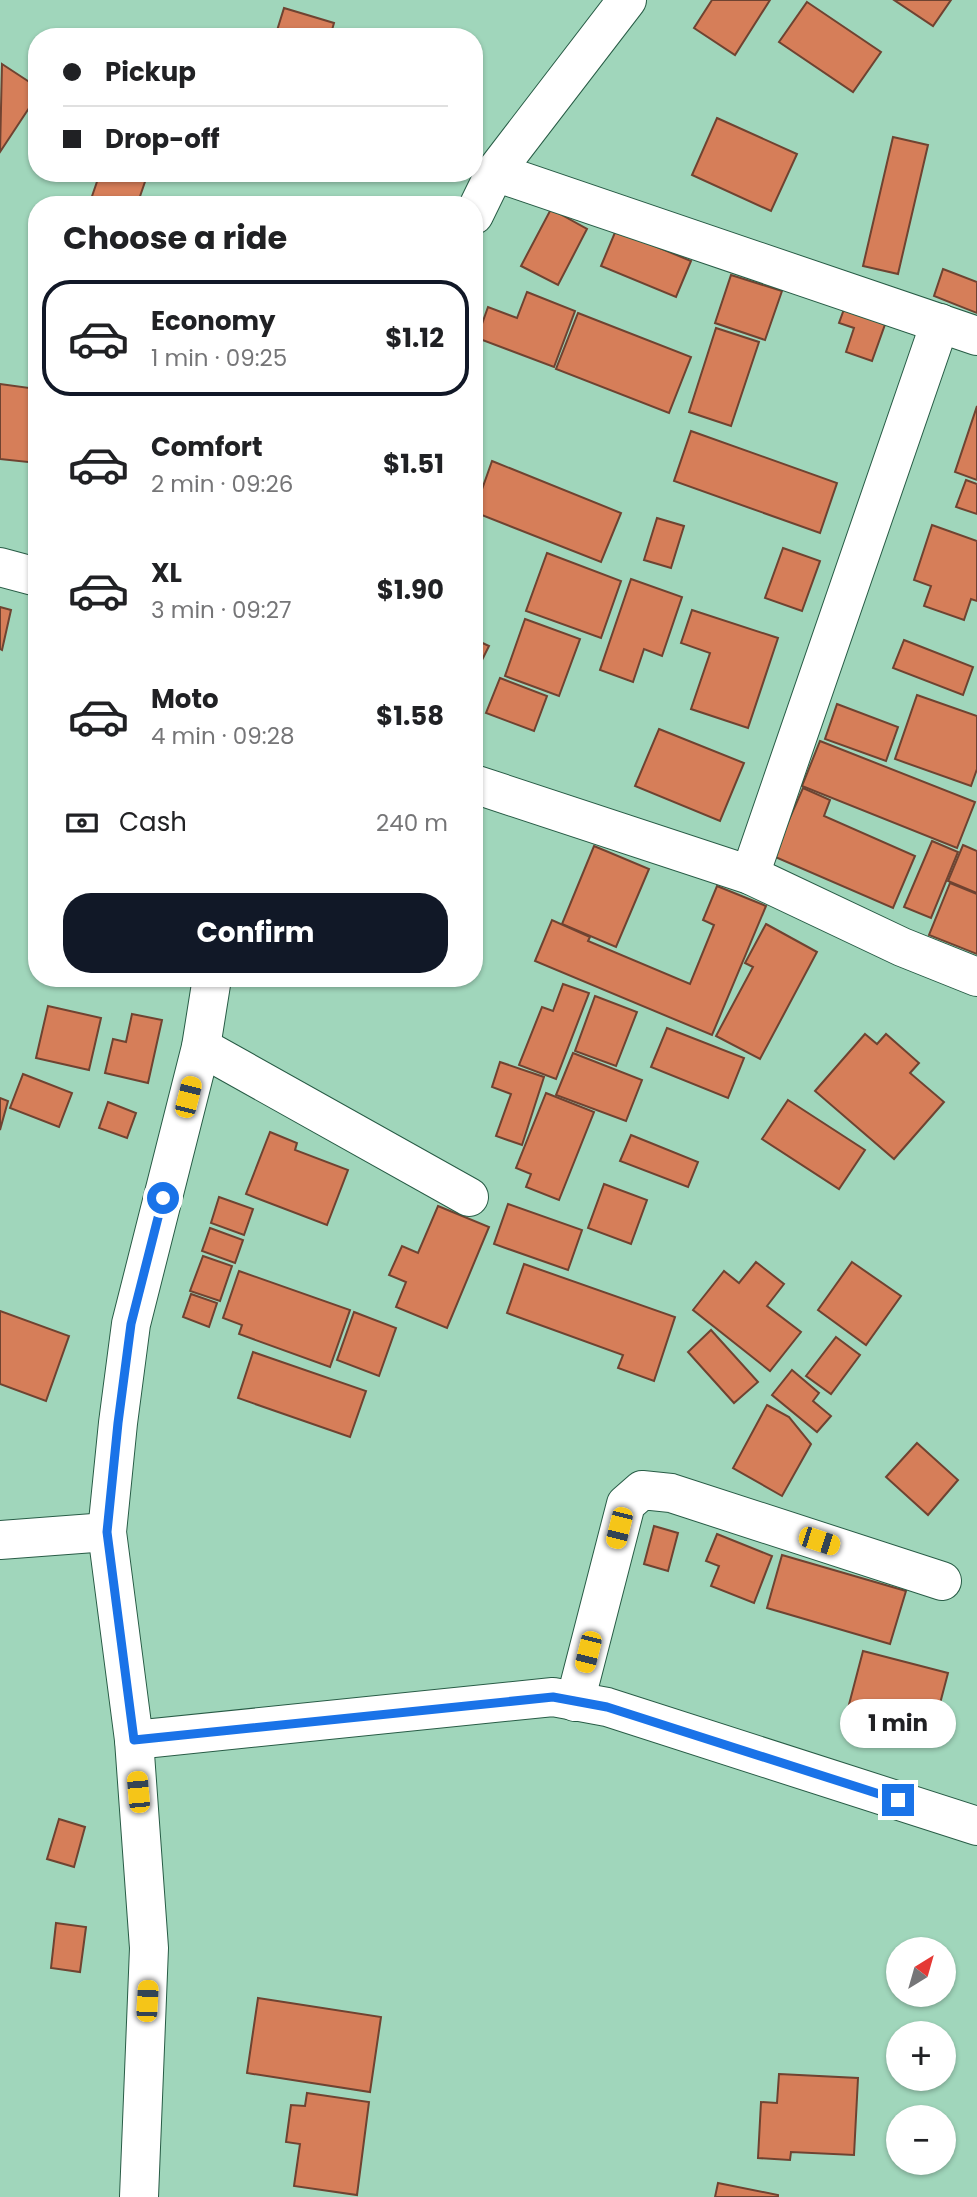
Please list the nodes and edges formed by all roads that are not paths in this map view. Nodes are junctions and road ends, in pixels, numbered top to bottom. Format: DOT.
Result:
graph roads {
  1 [pos="627,0"];
  2 [pos="495,172"];
  3 [pos="483,197"];
  4 [pos="940,323"];
  5 [pos="977,336"];
  6 [pos="0,567"];
  7 [pos="28,575"];
  8 [pos="483,788"];
  9 [pos="750,874"];
  10 [pos="977,977"];
  11 [pos="211,987"];
  12 [pos="201,1047"];
  13 [pos="469,1197"];
  14 [pos="107,1532"];
  15 [pos="0,1540"];
  16 [pos="942,1581"];
  17 [pos="575,1702"];
  18 [pos="134,1740"];
  19 [pos="977,1826"];
  20 [pos="139,2197"];
  1 -- 2 [label="street"];
  2 -- 3 [label="street"];
  2 -- 4 [label="street"];
  4 -- 5 [label="street"];
  4 -- 9 [label="street"];
  6 -- 7 [label="street"];
  8 -- 9 [label="street"];
  9 -- 10 [label="street"];
  11 -- 12 [label="street"];
  12 -- 13 [label="street"];
  12 -- 14 [label="street"];
  14 -- 15 [label="street"];
  14 -- 18 [label="street"];
  16 -- 17 [label="street"];
  17 -- 18 [label="street"];
  17 -- 19 [label="street"];
  18 -- 20 [label="street"];
}
